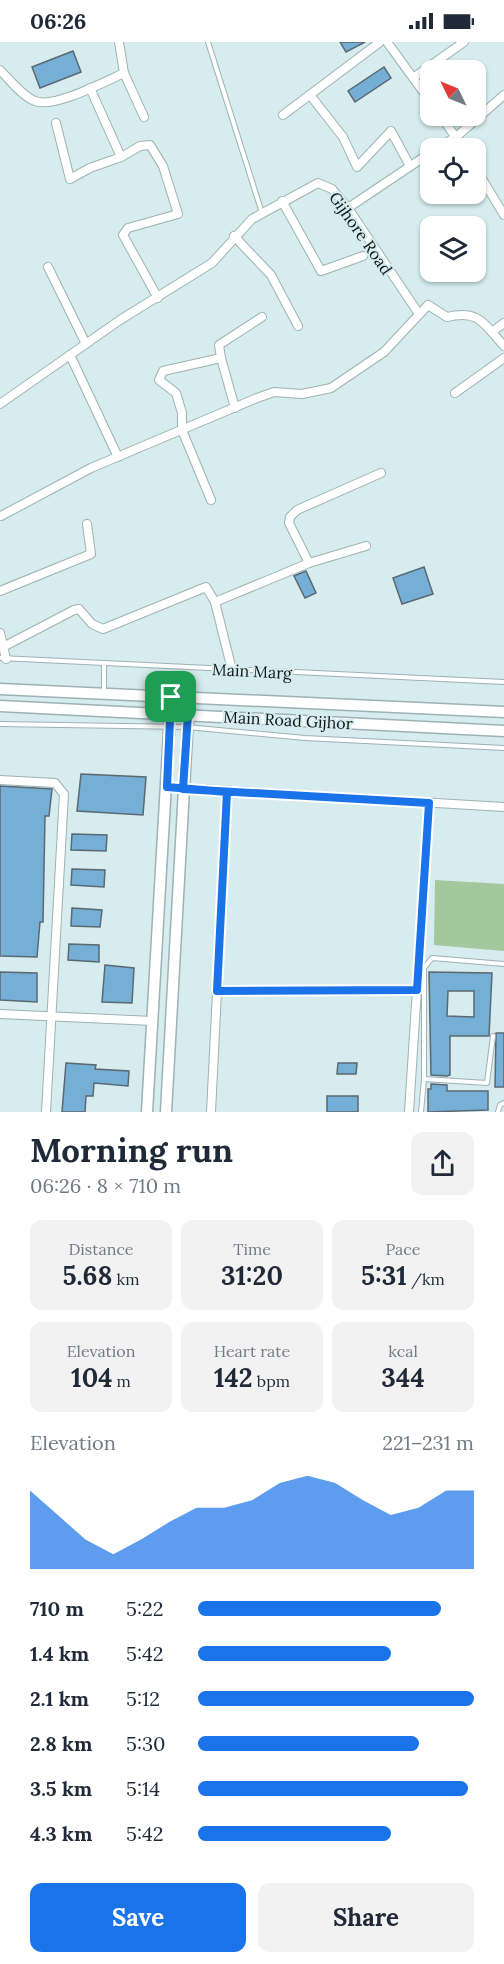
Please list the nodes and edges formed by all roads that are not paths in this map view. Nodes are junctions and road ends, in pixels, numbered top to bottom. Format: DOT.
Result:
graph roads {
  1 [pos="120,42"];
  2 [pos="208,42"];
  3 [pos="380,42"];
  4 [pos="387,42"];
  5 [pos="464,42"];
  6 [pos="0,70"];
  7 [pos="124,73"];
  8 [pos="413,78"];
  9 [pos="420,87"];
  10 [pos="90,88"];
  11 [pos="310,95"];
  12 [pos="504,95"];
  13 [pos="283,115"];
  14 [pos="144,117"];
  15 [pos="56,123"];
  16 [pos="448,126"];
  17 [pos="456,137"];
  18 [pos="121,157"];
  19 [pos="420,160"];
  20 [pos="410,166"];
  21 [pos="486,186"];
  22 [pos="282,201"];
  23 [pos="348,208"];
  24 [pos="262,213"];
  25 [pos="504,216"];
  26 [pos="234,236"];
  27 [pos="363,256"];
  28 [pos="48,267"];
  29 [pos="158,298"];
  30 [pos="419,314"];
  31 [pos="262,317"];
  32 [pos="504,323"];
  33 [pos="298,326"];
  34 [pos="492,332"];
  35 [pos="86,344"];
  36 [pos="504,346"];
  37 [pos="70,355"];
  38 [pos="221,358"];
  39 [pos="504,358"];
  40 [pos="456,393"];
  41 [pos="0,404"];
  42 [pos="235,408"];
  43 [pos="182,430"];
  44 [pos="118,457"];
  45 [pos="381,473"];
  46 [pos="211,500"];
  47 [pos="1,516"];
  48 [pos="87,525"];
  49 [pos="366,546"];
  50 [pos="309,563"];
  51 [pos="0,591"];
  52 [pos="215,602"];
  53 [pos="0,633"];
  54 [pos="3,646"];
  55 [pos="3,658"];
  56 [pos="104,664"];
  57 [pos="232,670"];
  58 [pos="504,682"];
  59 [pos="0,689"];
  60 [pos="104,694"];
  61 [pos="171,697"];
  62 [pos="189,699"];
  63 [pos="0,706"];
  64 [pos="504,712"];
  65 [pos="170,714"];
  66 [pos="187,721"];
  67 [pos="0,724"];
  68 [pos="170,726"];
  69 [pos="504,731"];
  70 [pos="504,748"];
  71 [pos="0,780"];
  72 [pos="167,787"];
  73 [pos="183,789"];
  74 [pos="227,792"];
  75 [pos="429,803"];
  76 [pos="504,807"];
  77 [pos="504,964"];
  78 [pos="417,990"];
  79 [pos="217,991"];
  80 [pos="0,1014"];
  81 [pos="52,1016"];
  82 [pos="153,1021"];
  83 [pos="493,1036"];
  84 [pos="424,1079"];
  85 [pos="504,1103"];
  86 [pos="46,1112"];
  87 [pos="147,1112"];
  88 [pos="166,1112"];
  89 [pos="211,1112"];
  90 [pos="409,1112"];
  91 [pos="421,1112"];
  92 [pos="498,1112"];
  1 -- 7 [label="street"];
  2 -- 24 [label="lane"];
  3 -- 11 [label="street"];
  4 -- 8 [label="street"];
  5 -- 8 [label="street"];
  6 -- 10 [label="street"];
  7 -- 10 [label="street"];
  7 -- 14 [label="street"];
  8 -- 9 [label="street"];
  10 -- 18 [label="street"];
  11 -- 13 [label="street"];
  11 -- 20 [label="street"];
  12 -- 17 [label="street"];
  15 -- 18 [label="street"];
  16 -- 17 [label="street"];
  18 -- 29 [label="street"];
  19 -- 20 [label="street"];
  20 -- 23 [label="street"];
  21 -- 25 [label="street"];
  22 -- 23 [label="street, Gijhore Road"];
  22 -- 24 [label="street, Gijhore Road"];
  22 -- 27 [label="street"];
  23 -- 30 [label="street, Gijhore Road"];
  24 -- 26 [label="street, Gijhore Road"];
  26 -- 29 [label="street, Gijhore Road"];
  26 -- 33 [label="street"];
  28 -- 35 [label="street"];
  29 -- 35 [label="street, Gijhore Road"];
  30 -- 34 [label="street"];
  30 -- 42 [label="street"];
  31 -- 38 [label="street"];
  32 -- 34 [label="street"];
  34 -- 36 [label="street"];
  35 -- 37 [label="street, Gijhore Road"];
  37 -- 41 [label="street, Gijhore Road"];
  37 -- 44 [label="street"];
  38 -- 42 [label="street"];
  38 -- 43 [label="street"];
  39 -- 40 [label="street"];
  42 -- 43 [label="street"];
  43 -- 44 [label="street"];
  43 -- 46 [label="street"];
  44 -- 47 [label="street"];
  45 -- 50 [label="street"];
  48 -- 51 [label="street"];
  49 -- 50 [label="street"];
  50 -- 52 [label="street"];
  52 -- 54 [label="street"];
  52 -- 57 [label="street"];
  53 -- 54 [label="street"];
  54 -- 55 [label="street"];
  55 -- 56 [label="lane, Main Marg"];
  56 -- 57 [label="lane, Main Marg"];
  56 -- 60 [label="lane"];
  57 -- 58 [label="lane, Main Marg"];
  59 -- 60 [label="street, Main Road Gijhor"];
  60 -- 61 [label="street, Main Road Gijhor"];
  61 -- 62 [label="street, Main Road Gijhor"];
  61 -- 65 [label="street"];
  62 -- 64 [label="street, Main Road Gijhor"];
  62 -- 66 [label="street"];
  63 -- 65 [label="street, Main Road Gijhor"];
  65 -- 66 [label="street, Main Road Gijhor"];
  65 -- 68 [label="street"];
  66 -- 68 [label="lane"];
  66 -- 69 [label="street, Main Road Gijhor"];
  66 -- 70 [label="lane"];
  66 -- 73 [label="street"];
  67 -- 68 [label="lane"];
  68 -- 72 [label="street"];
  71 -- 81 [label="street"];
  72 -- 73 [label="street"];
  72 -- 82 [label="street"];
  73 -- 74 [label="street"];
  73 -- 88 [label="street"];
  74 -- 75 [label="street"];
  74 -- 79 [label="street"];
  75 -- 76 [label="street"];
  75 -- 78 [label="street"];
  77 -- 84 [label="lane"];
  78 -- 79 [label="street"];
  78 -- 90 [label="street"];
  79 -- 89 [label="street"];
  80 -- 81 [label="street"];
  81 -- 82 [label="street"];
  81 -- 86 [label="street"];
  82 -- 87 [label="street"];
  83 -- 84 [label="lane"];
  84 -- 91 [label="lane"];
  85 -- 92 [label="lane"];
}
